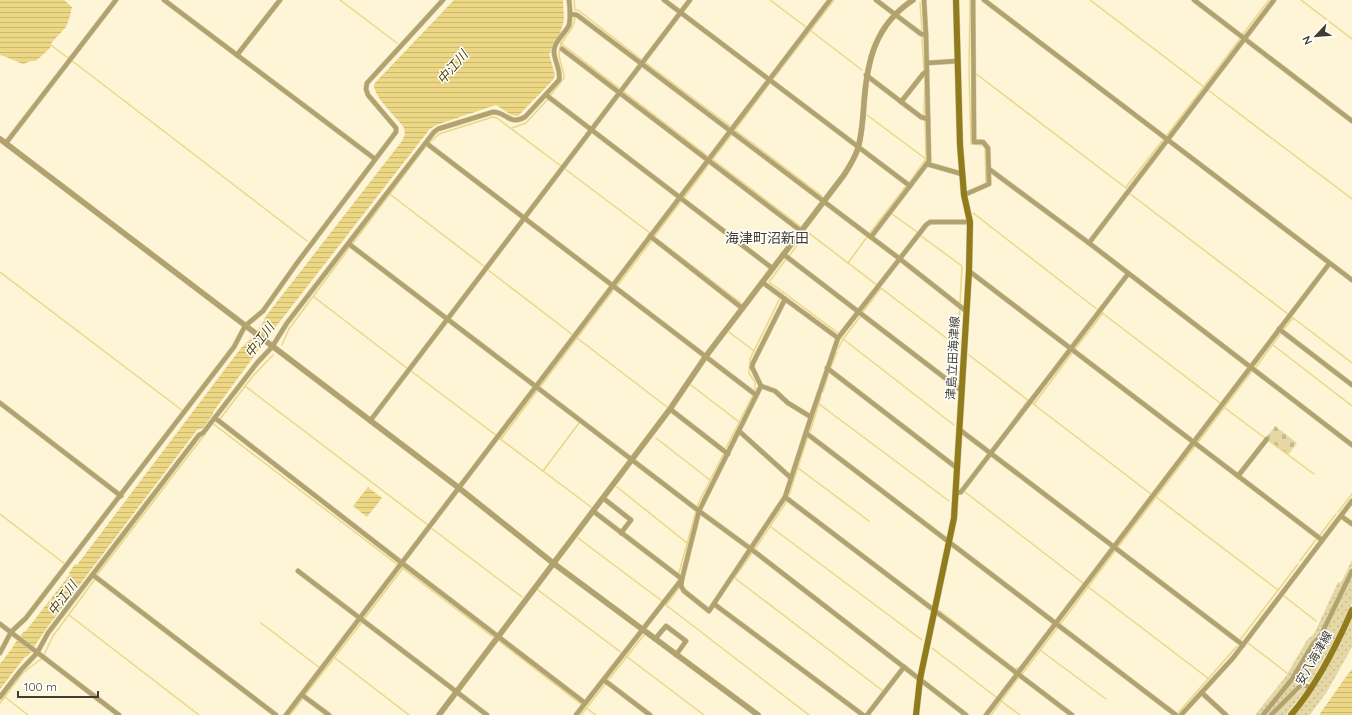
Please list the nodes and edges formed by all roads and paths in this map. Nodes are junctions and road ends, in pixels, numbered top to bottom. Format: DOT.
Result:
graph roads {
  1 [pos="116,0"];
  2 [pos="164,0"];
  3 [pos="280,0"];
  4 [pos="443,0"];
  5 [pos="569,0"];
  6 [pos="664,0"];
  7 [pos="690,0"];
  8 [pos="830,0"];
  9 [pos="876,0"];
  10 [pos="913,0"];
  11 [pos="924,0"];
  12 [pos="956,0"];
  13 [pos="973,0"];
  14 [pos="984,0"];
  15 [pos="1194,0"];
  16 [pos="1274,0"];
  17 [pos="681,13"];
  18 [pos="570,14"];
  19 [pos="895,14"];
  20 [pos="926,36"];
  21 [pos="1245,39"];
  22 [pos="562,49"];
  23 [pos="237,55"];
  24 [pos="958,61"];
  25 [pos="927,63"];
  26 [pos="642,64"];
  27 [pos="927,71"];
  28 [pos="866,75"];
  29 [pos="769,80"];
  30 [pos="621,92"];
  31 [pos="546,95"];
  32 [pos="901,102"];
  33 [pos="928,119"];
  34 [pos="1352,121"];
  35 [pos="730,130"];
  36 [pos="591,131"];
  37 [pos="0,139"];
  38 [pos="1167,140"];
  39 [pos="6,143"];
  40 [pos="426,143"];
  41 [pos="858,147"];
  42 [pos="375,159"];
  43 [pos="709,159"];
  44 [pos="927,164"];
  45 [pos="989,169"];
  46 [pos="962,174"];
  47 [pos="910,186"];
  48 [pos="964,196"];
  49 [pos="679,198"];
  50 [pos="824,202"];
  51 [pos="524,218"];
  52 [pos="970,222"];
  53 [pos="802,229"];
  54 [pos="650,236"];
  55 [pos="871,237"];
  56 [pos="349,244"];
  57 [pos="1089,244"];
  58 [pos="783,254"];
  59 [pos="900,259"];
  60 [pos="1329,264"];
  61 [pos="772,268"];
  62 [pos="969,270"];
  63 [pos="1128,274"];
  64 [pos="1351,277"];
  65 [pos="762,282"];
  66 [pos="612,286"];
  67 [pos="785,299"];
  68 [pos="742,308"];
  69 [pos="966,311"];
  70 [pos="858,312"];
  71 [pos="448,320"];
  72 [pos="248,328"];
  73 [pos="1279,330"];
  74 [pos="838,338"];
  75 [pos="271,346"];
  76 [pos="1071,348"];
  77 [pos="706,356"];
  78 [pos="1251,367"];
  79 [pos="827,368"];
  80 [pos="1352,385"];
  81 [pos="761,386"];
  82 [pos="536,387"];
  83 [pos="962,391"];
  84 [pos="756,395"];
  85 [pos="0,403"];
  86 [pos="670,409"];
  87 [pos="811,417"];
  88 [pos="214,419"];
  89 [pos="370,421"];
  90 [pos="960,430"];
  91 [pos="739,431"];
  92 [pos="806,433"];
  93 [pos="1267,439"];
  94 [pos="1194,442"];
  95 [pos="1352,445"];
  96 [pos="728,454"];
  97 [pos="991,454"];
  98 [pos="632,460"];
  99 [pos="958,468"];
  100 [pos="1238,476"];
  101 [pos="791,478"];
  102 [pos="459,488"];
  103 [pos="956,493"];
  104 [pos="121,496"];
  105 [pos="785,497"];
  106 [pos="603,498"];
  107 [pos="1352,501"];
  108 [pos="593,511"];
  109 [pos="699,511"];
  110 [pos="1341,516"];
  111 [pos="1352,524"];
  112 [pos="621,533"];
  113 [pos="1322,540"];
  114 [pos="949,542"];
  115 [pos="1114,547"];
  116 [pos="750,550"];
  117 [pos="402,563"];
  118 [pos="553,563"];
  119 [pos="298,571"];
  120 [pos="1352,571"];
  121 [pos="93,576"];
  122 [pos="682,579"];
  123 [pos="714,604"];
  124 [pos="934,610"];
  125 [pos="1352,610"];
  126 [pos="360,618"];
  127 [pos="1056,623"];
  128 [pos="0,624"];
  129 [pos="643,630"];
  130 [pos="11,632"];
  131 [pos="498,636"];
  132 [pos="655,639"];
  133 [pos="1243,645"];
  134 [pos="35,652"];
  135 [pos="0,653"];
  136 [pos="676,655"];
  137 [pos="904,667"];
  138 [pos="1017,674"];
  139 [pos="920,679"];
  140 [pos="604,680"];
  141 [pos="1310,688"];
  142 [pos="457,691"];
  143 [pos="1202,693"];
  144 [pos="302,695"];
  145 [pos="0,697"];
  146 [pos="585,703"];
  147 [pos="119,715"];
  148 [pos="276,715"];
  149 [pos="286,715"];
  150 [pos="329,715"];
  151 [pos="438,715"];
  152 [pos="487,715"];
  153 [pos="576,715"];
  154 [pos="650,715"];
  155 [pos="758,715"];
  156 [pos="863,715"];
  157 [pos="867,715"];
  158 [pos="916,715"];
  159 [pos="966,715"];
  160 [pos="986,715"];
  161 [pos="1072,715"];
  162 [pos="1176,715"];
  163 [pos="1181,715"];
  164 [pos="1226,715"];
  165 [pos="1263,715"];
  166 [pos="1271,715"];
  167 [pos="1291,715"];
  1 -- 39 [label="street"];
  2 -- 23 [label="street"];
  3 -- 23 [label="street"];
  4 -- 42 [label="street"];
  5 -- 18 [label="street"];
  6 -- 17 [label="street"];
  7 -- 17 [label="street"];
  8 -- 29 [label="street"];
  9 -- 19 [label="street"];
  10 -- 19 [label="street"];
  11 -- 20 [label="street"];
  12 -- 24 [label="main road, 津島立田海津線"];
  13 -- 45 [label="street"];
  14 -- 38 [label="street"];
  15 -- 21 [label="street"];
  16 -- 21 [label="street"];
  17 -- 26 [label="street"];
  17 -- 29 [label="street"];
  18 -- 26 [label="street"];
  18 -- 31 [label="street"];
  19 -- 20 [label="street"];
  19 -- 28 [label="street"];
  20 -- 25 [label="street"];
  21 -- 34 [label="street"];
  21 -- 38 [label="street"];
  22 -- 30 [label="street"];
  23 -- 42 [label="street"];
  24 -- 25 [label="street"];
  24 -- 46 [label="main road, 津島立田海津線"];
  25 -- 27 [label="street"];
  26 -- 30 [label="street"];
  26 -- 35 [label="street"];
  27 -- 32 [label="street"];
  27 -- 33 [label="street"];
  28 -- 32 [label="street"];
  28 -- 41 [label="street"];
  29 -- 35 [label="street"];
  29 -- 41 [label="street"];
  30 -- 36 [label="street"];
  30 -- 43 [label="street"];
  31 -- 36 [label="street"];
  31 -- 40 [label="street"];
  32 -- 33 [label="street"];
  33 -- 44 [label="street"];
  35 -- 43 [label="street"];
  35 -- 50 [label="street"];
  36 -- 49 [label="street"];
  36 -- 51 [label="street"];
  37 -- 39 [label="street"];
  38 -- 57 [label="street"];
  38 -- 60 [label="street"];
  39 -- 72 [label="street"];
  40 -- 51 [label="street"];
  40 -- 56 [label="street"];
  41 -- 47 [label="street"];
  41 -- 50 [label="street"];
  42 -- 72 [label="street"];
  43 -- 49 [label="street"];
  43 -- 53 [label="street"];
  44 -- 46 [label="street"];
  44 -- 47 [label="street"];
  45 -- 48 [label="street"];
  45 -- 57 [label="street"];
  46 -- 48 [label="main road, 津島立田海津線"];
  47 -- 55 [label="street"];
  48 -- 52 [label="main road, 津島立田海津線"];
  49 -- 54 [label="street"];
  49 -- 61 [label="street"];
  50 -- 53 [label="street"];
  50 -- 55 [label="street"];
  51 -- 66 [label="street"];
  51 -- 71 [label="street"];
  52 -- 59 [label="street"];
  52 -- 62 [label="main road, 津島立田海津線"];
  53 -- 58 [label="street"];
  54 -- 66 [label="street"];
  54 -- 68 [label="street"];
  55 -- 59 [label="street"];
  56 -- 71 [label="street"];
  56 -- 75 [label="street"];
  57 -- 63 [label="street"];
  58 -- 61 [label="street"];
  58 -- 70 [label="street"];
  59 -- 69 [label="street"];
  59 -- 70 [label="street"];
  60 -- 64 [label="street"];
  60 -- 73 [label="street"];
  61 -- 65 [label="street"];
  62 -- 69 [label="main road, 津島立田海津線"];
  62 -- 76 [label="street"];
  63 -- 76 [label="street"];
  63 -- 78 [label="street"];
  65 -- 67 [label="street"];
  65 -- 68 [label="street"];
  66 -- 77 [label="street"];
  66 -- 82 [label="street"];
  67 -- 74 [label="street"];
  67 -- 81 [label="street"];
  68 -- 77 [label="street"];
  69 -- 83 [label="main road, 津島立田海津線"];
  70 -- 74 [label="street"];
  70 -- 83 [label="street"];
  71 -- 82 [label="street"];
  71 -- 89 [label="street"];
  72 -- 75 [label="street"];
  72 -- 104 [label="street"];
  73 -- 78 [label="street"];
  73 -- 80 [label="street"];
  74 -- 79 [label="street"];
  75 -- 88 [label="street"];
  75 -- 89 [label="street"];
  76 -- 94 [label="street"];
  76 -- 97 [label="street"];
  77 -- 84 [label="street"];
  77 -- 86 [label="street"];
  78 -- 94 [label="street"];
  78 -- 95 [label="street"];
  79 -- 87 [label="street"];
  79 -- 99 [label="street"];
  81 -- 84 [label="street"];
  81 -- 87 [label="street"];
  82 -- 98 [label="street"];
  82 -- 102 [label="street"];
  83 -- 90 [label="main road, 津島立田海津線"];
  84 -- 91 [label="street"];
  85 -- 104 [label="street"];
  86 -- 96 [label="street"];
  86 -- 98 [label="street"];
  87 -- 92 [label="street"];
  88 -- 117 [label="street"];
  88 -- 121 [label="street"];
  89 -- 102 [label="street"];
  90 -- 97 [label="street"];
  90 -- 99 [label="main road, 津島立田海津線"];
  91 -- 96 [label="street"];
  91 -- 101 [label="street"];
  92 -- 101 [label="street"];
  92 -- 114 [label="street"];
  93 -- 100 [label="street"];
  94 -- 100 [label="street"];
  94 -- 115 [label="street"];
  96 -- 109 [label="street"];
  97 -- 103 [label="street"];
  97 -- 115 [label="street"];
  98 -- 106 [label="street"];
  98 -- 109 [label="street"];
  99 -- 103 [label="main road, 津島立田海津線"];
  100 -- 113 [label="street"];
  101 -- 105 [label="street"];
  102 -- 117 [label="street"];
  102 -- 118 [label="street"];
  103 -- 114 [label="main road, 津島立田海津線"];
  104 -- 130 [label="street"];
  105 -- 116 [label="street"];
  105 -- 124 [label="street"];
  106 -- 108 [label="street"];
  106 -- 112 [label="street"];
  107 -- 110 [label="street"];
  108 -- 112 [label="street"];
  108 -- 118 [label="street"];
  109 -- 116 [label="street"];
  109 -- 122 [label="street"];
  110 -- 111 [label="street"];
  110 -- 113 [label="street"];
  112 -- 122 [label="street"];
  113 -- 133 [label="street"];
  114 -- 124 [label="main road, 津島立田海津線"];
  114 -- 127 [label="street"];
  115 -- 127 [label="street"];
  115 -- 133 [label="street"];
  116 -- 123 [label="street"];
  116 -- 137 [label="street"];
  117 -- 126 [label="street"];
  117 -- 131 [label="street"];
  118 -- 129 [label="street"];
  118 -- 131 [label="street"];
  119 -- 126 [label="street"];
  120 -- 165 [label="street"];
  121 -- 134 [label="street"];
  121 -- 148 [label="street"];
  122 -- 123 [label="street"];
  122 -- 129 [label="street"];
  123 -- 156 [label="street"];
  124 -- 138 [label="street"];
  124 -- 139 [label="main road, 津島立田海津線"];
  125 -- 141 [label="main road, 安八海津線"];
  126 -- 142 [label="street"];
  126 -- 144 [label="street"];
  127 -- 138 [label="street"];
  127 -- 162 [label="street"];
  128 -- 130 [label="street"];
  129 -- 132 [label="street"];
  129 -- 140 [label="street"];
  130 -- 134 [label="street"];
  130 -- 135 [label="street"];
  131 -- 142 [label="street"];
  131 -- 146 [label="street"];
  132 -- 136 [label="street"];
  132 -- 136 [label="street"];
  133 -- 143 [label="street"];
  134 -- 145 [label="street"];
  134 -- 147 [label="street"];
  136 -- 155 [label="street"];
  137 -- 139 [label="street"];
  137 -- 157 [label="street"];
  138 -- 160 [label="street"];
  138 -- 161 [label="street"];
  139 -- 158 [label="main road, 津島立田海津線"];
  139 -- 159 [label="street"];
  140 -- 146 [label="street"];
  140 -- 154 [label="street"];
  141 -- 166 [label="street"];
  141 -- 167 [label="main road, 安八海津線"];
  142 -- 151 [label="street"];
  142 -- 152 [label="street"];
  143 -- 163 [label="street"];
  143 -- 164 [label="street"];
  144 -- 149 [label="street"];
  144 -- 150 [label="street"];
  146 -- 153 [label="street"];
}
